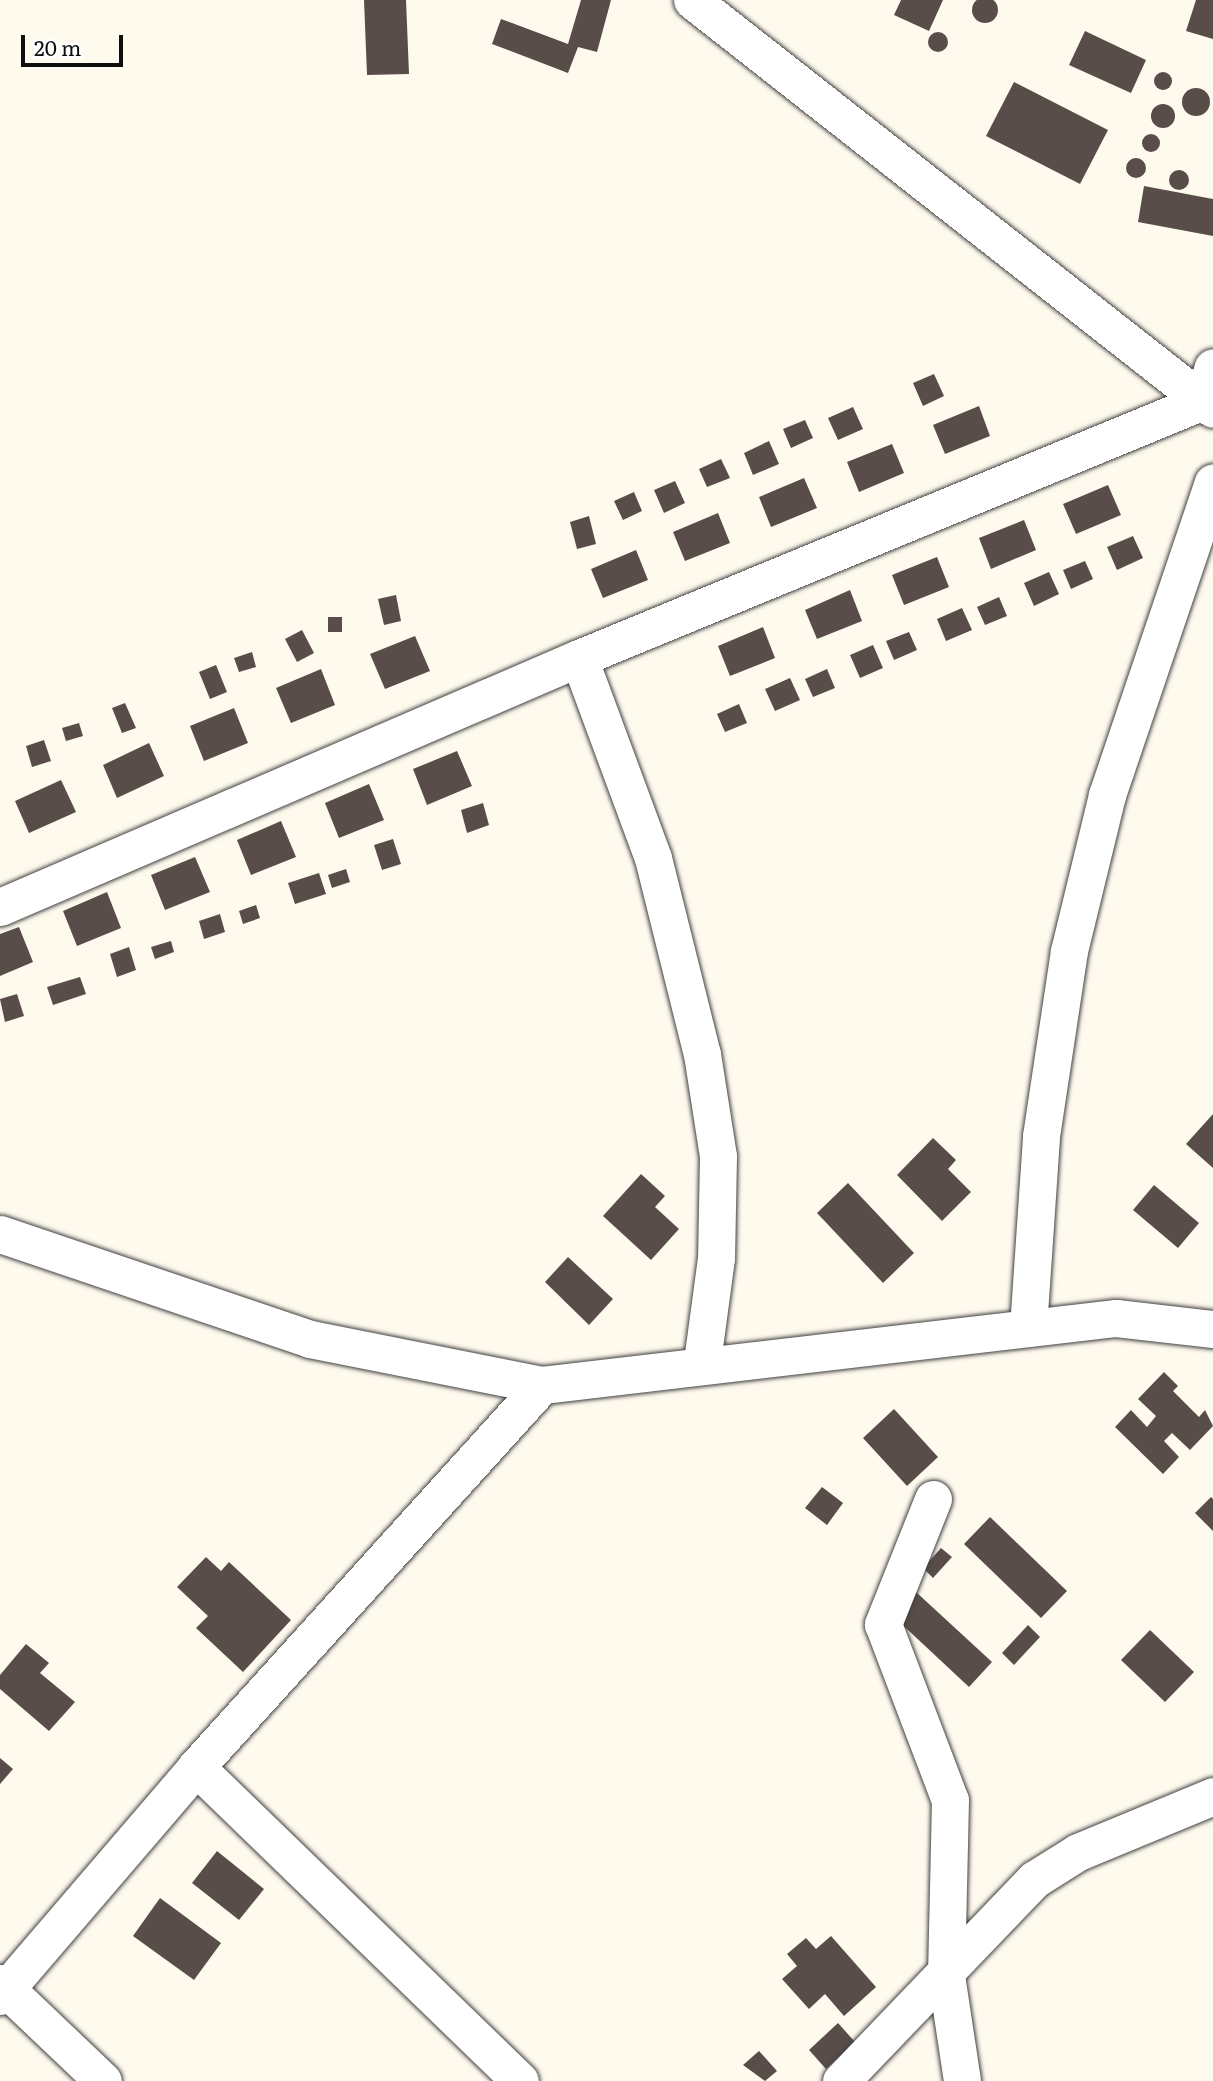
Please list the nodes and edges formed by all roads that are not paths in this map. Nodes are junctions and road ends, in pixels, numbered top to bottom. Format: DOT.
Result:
graph roads {
  1 [pos="692,0"];
  2 [pos="1213,367"];
  3 [pos="1208,405"];
  4 [pos="1213,482"];
  5 [pos="579,658"];
  6 [pos="0,907"];
  7 [pos="0,1234"];
  8 [pos="1028,1328"];
  9 [pos="1213,1329"];
  10 [pos="702,1362"];
  11 [pos="542,1385"];
  12 [pos="933,1499"];
  13 [pos="197,1767"];
  14 [pos="1213,1796"];
  15 [pos="946,1975"];
  16 [pos="2,1989"];
  17 [pos="103,2081"];
  18 [pos="520,2081"];
  19 [pos="841,2081"];
  20 [pos="962,2081"];
  1 -- 3 [label="street"];
  2 -- 3 [label="street"];
  3 -- 5 [label="street"];
  4 -- 8 [label="street"];
  5 -- 6 [label="street"];
  5 -- 10 [label="street"];
  7 -- 11 [label="street"];
  8 -- 9 [label="street"];
  8 -- 10 [label="street"];
  10 -- 11 [label="street"];
  11 -- 13 [label="street"];
  12 -- 15 [label="street"];
  13 -- 16 [label="street"];
  13 -- 18 [label="street"];
  14 -- 15 [label="street"];
  15 -- 19 [label="street"];
  15 -- 20 [label="street"];
  16 -- 17 [label="street"];
}
